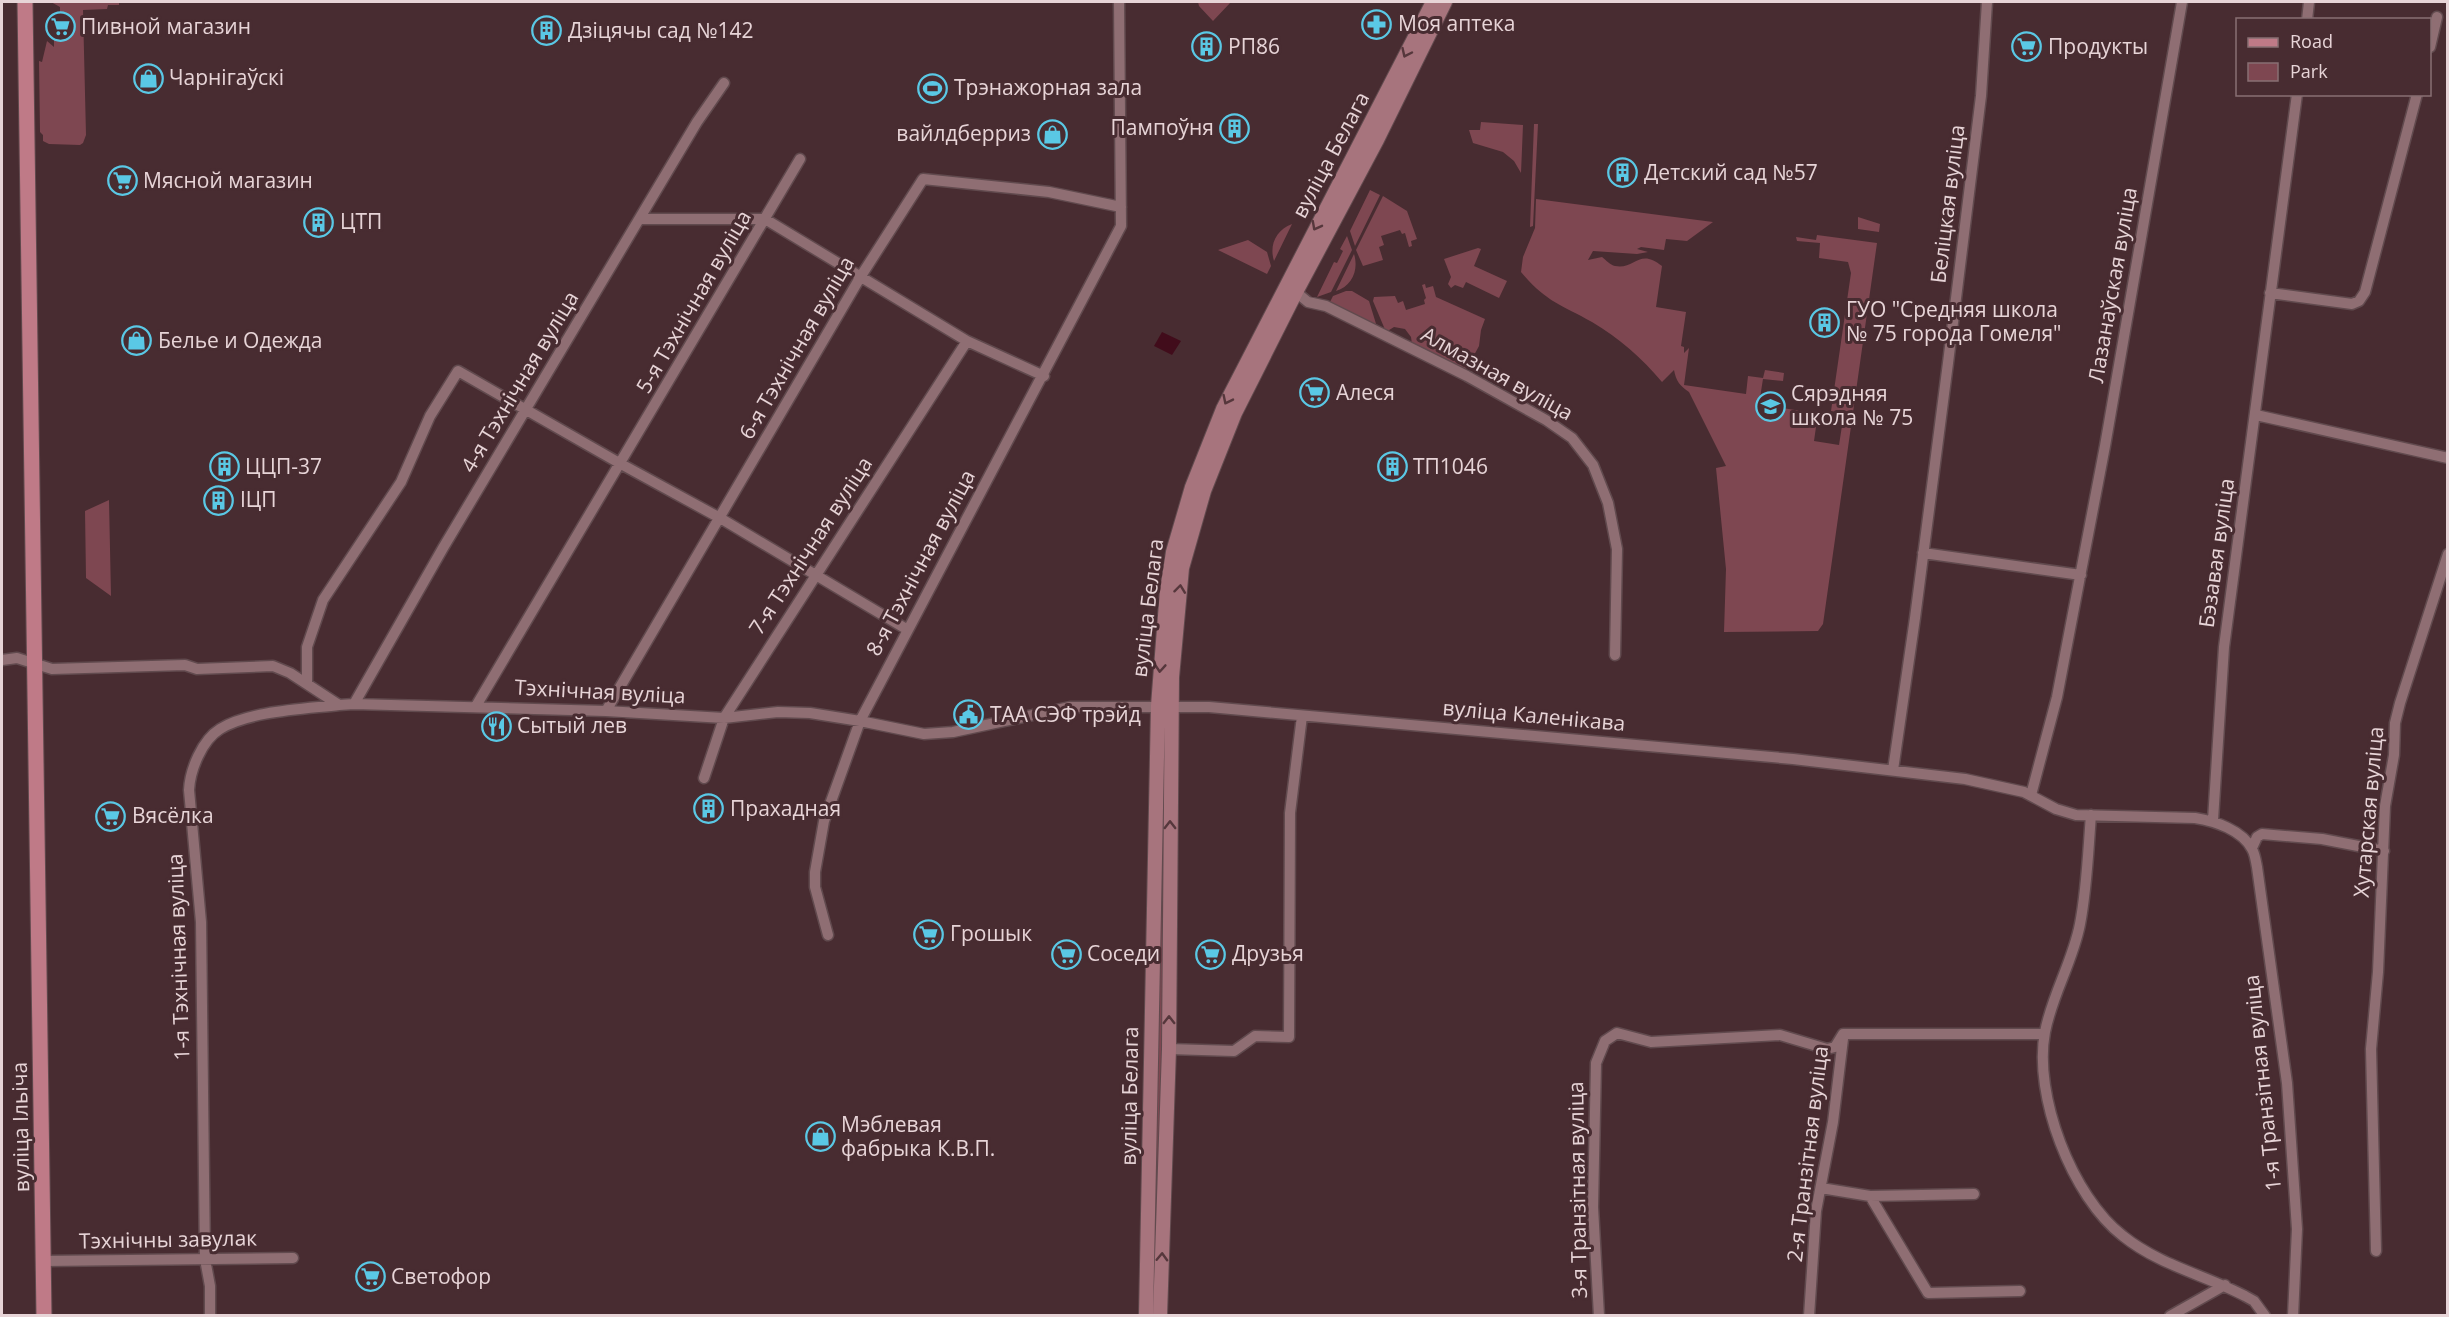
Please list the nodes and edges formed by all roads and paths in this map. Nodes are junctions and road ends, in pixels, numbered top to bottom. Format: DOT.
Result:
graph roads {
  1 [pos="25,2"];
  2 [pos="1119,2"];
  3 [pos="1433,2"];
  4 [pos="1445,2"];
  5 [pos="1987,2"];
  6 [pos="2182,2"];
  7 [pos="2309,2"];
  8 [pos="2437,17"];
  9 [pos="2307,18"];
  10 [pos="2431,43"];
  11 [pos="724,83"];
  12 [pos="2296,96"];
  13 [pos="2416,96"];
  14 [pos="800,159"];
  15 [pos="1121,207"];
  16 [pos="640,219"];
  17 [pos="765,219"];
  18 [pos="861,276"];
  19 [pos="1296,292"];
  20 [pos="2270,292"];
  21 [pos="967,341"];
  22 [pos="1044,375"];
  23 [pos="527,409"];
  24 [pos="2256,415"];
  25 [pos="2448,458"];
  26 [pos="621,465"];
  27 [pos="720,518"];
  28 [pos="1923,553"];
  29 [pos="2448,554"];
  30 [pos="816,574"];
  31 [pos="2080,575"];
  32 [pos="908,630"];
  33 [pos="1615,656"];
  34 [pos="2,660"];
  35 [pos="34,664"];
  36 [pos="307,683"];
  37 [pos="354,704"];
  38 [pos="339,705"];
  39 [pos="476,706"];
  40 [pos="1164,707"];
  41 [pos="606,711"];
  42 [pos="1302,716"];
  43 [pos="724,718"];
  44 [pos="860,721"];
  45 [pos="1893,770"];
  46 [pos="704,778"];
  47 [pos="2031,795"];
  48 [pos="2091,815"];
  49 [pos="2213,820"];
  50 [pos="2252,848"];
  51 [pos="2384,851"];
  52 [pos="828,935"];
  53 [pos="1843,1034"];
  54 [pos="2044,1034"];
  55 [pos="1169,1049"];
  56 [pos="1821,1188"];
  57 [pos="1974,1194"];
  58 [pos="1870,1197"];
  59 [pos="2376,1251"];
  60 [pos="293,1258"];
  61 [pos="205,1259"];
  62 [pos="44,1261"];
  63 [pos="2225,1285"];
  64 [pos="2020,1292"];
  65 [pos="45,1316"];
  66 [pos="210,1316"];
  67 [pos="1146,1316"];
  68 [pos="1160,1316"];
  69 [pos="1599,1316"];
  70 [pos="1809,1316"];
  71 [pos="2170,1316"];
  72 [pos="2265,1316"];
  73 [pos="2293,1316"];
  1 -- 35 [label="main road, вуліца Ільіча"];
  2 -- 15 [label="street"];
  3 -- 40 [label="street, вуліца Белага, one-way"];
  4 -- 19 [label="street, вуліца Белага"];
  5 -- 28 [label="street, Беліцкая вуліца"];
  6 -- 31 [label="street, Лазанаўская вуліца"];
  7 -- 9 [label="street"];
  8 -- 10 [label="street"];
  11 -- 16 [label="street, 4-я Тэхнічная вуліца"];
  12 -- 20 [label="street, Бэзавая вуліца"];
  13 -- 20 [label="street"];
  14 -- 17 [label="street, 5-я Тэхнічная вуліца"];
  15 -- 18 [label="street, 6-я Тэхнічная вуліца"];
  15 -- 22 [label="street, 8-я Тэхнічная вуліца"];
  16 -- 17 [label="street"];
  16 -- 23 [label="street, 4-я Тэхнічная вуліца"];
  17 -- 18 [label="street"];
  17 -- 26 [label="street, 5-я Тэхнічная вуліца"];
  18 -- 21 [label="street"];
  18 -- 27 [label="street, 6-я Тэхнічная вуліца"];
  19 -- 33 [label="street, Алмазная вуліца"];
  40 -- 19 [label="street, вуліца Белага, one-way"];
  20 -- 24 [label="street, Бэзавая вуліца"];
  21 -- 22 [label="street"];
  21 -- 30 [label="street, 7-я Тэхнічная вуліца"];
  22 -- 32 [label="street, 8-я Тэхнічная вуліца"];
  23 -- 26 [label="street"];
  23 -- 36 [label="street"];
  23 -- 37 [label="street, 4-я Тэхнічная вуліца"];
  24 -- 25 [label="street"];
  24 -- 49 [label="street, Бэзавая вуліца"];
  26 -- 27 [label="street"];
  26 -- 39 [label="street, 5-я Тэхнічная вуліца"];
  27 -- 30 [label="street"];
  27 -- 41 [label="street, 6-я Тэхнічная вуліца"];
  28 -- 31 [label="street"];
  28 -- 45 [label="street, Беліцкая вуліца"];
  29 -- 51 [label="street, Хутарская вуліца"];
  30 -- 32 [label="street"];
  30 -- 43 [label="street, 7-я Тэхнічная вуліца"];
  31 -- 47 [label="street, Лазанаўская вуліца"];
  32 -- 44 [label="street, 8-я Тэхнічная вуліца"];
  34 -- 35 [label="street"];
  35 -- 36 [label="street"];
  35 -- 62 [label="main road, вуліца Ільіча"];
  36 -- 38 [label="street"];
  37 -- 38 [label="street, Тэхнічная вуліца"];
  37 -- 39 [label="street, Тэхнічная вуліца"];
  38 -- 61 [label="street, 1-я Тэхнічная вуліца"];
  39 -- 41 [label="street, Тэхнічная вуліца"];
  40 -- 42 [label="street, вуліца Каленікава"];
  40 -- 44 [label="street, Тэхнічная вуліца"];
  55 -- 40 [label="street, вуліца Белага, one-way"];
  40 -- 67 [label="street, вуліца Белага"];
  41 -- 43 [label="street, Тэхнічная вуліца"];
  42 -- 45 [label="street, вуліца Каленікава"];
  42 -- 55 [label="street"];
  43 -- 44 [label="street, Тэхнічная вуліца"];
  43 -- 46 [label="street, 7-я Тэхнічная вуліца"];
  44 -- 52 [label="street, 8-я Тэхнічная вуліца"];
  45 -- 47 [label="street, вуліца Каленікава"];
  47 -- 48 [label="street, вуліца Каленікава"];
  48 -- 49 [label="street, вуліца Каленікава"];
  48 -- 54 [label="street"];
  49 -- 50 [label="street"];
  50 -- 51 [label="street"];
  50 -- 73 [label="street, 1-я Транзітная вуліца"];
  51 -- 59 [label="street, Хутарская вуліца"];
  53 -- 54 [label="street"];
  53 -- 56 [label="street, 2-я Транзітная вуліца"];
  53 -- 69 [label="street, 3-я Транзітная вуліца"];
  54 -- 63 [label="street"];
  68 -- 55 [label="street, вуліца Белага, one-way"];
  56 -- 58 [label="street"];
  56 -- 70 [label="street, 2-я Транзітная вуліца"];
  57 -- 58 [label="street"];
  58 -- 64 [label="street"];
  60 -- 61 [label="street, Тэхнічны завулак"];
  61 -- 62 [label="street, Тэхнічны завулак"];
  61 -- 66 [label="street, 1-я Тэхнічная вуліца"];
  62 -- 65 [label="main road, вуліца Ільіча"];
  63 -- 71 [label="street"];
  63 -- 72 [label="street"];
}
